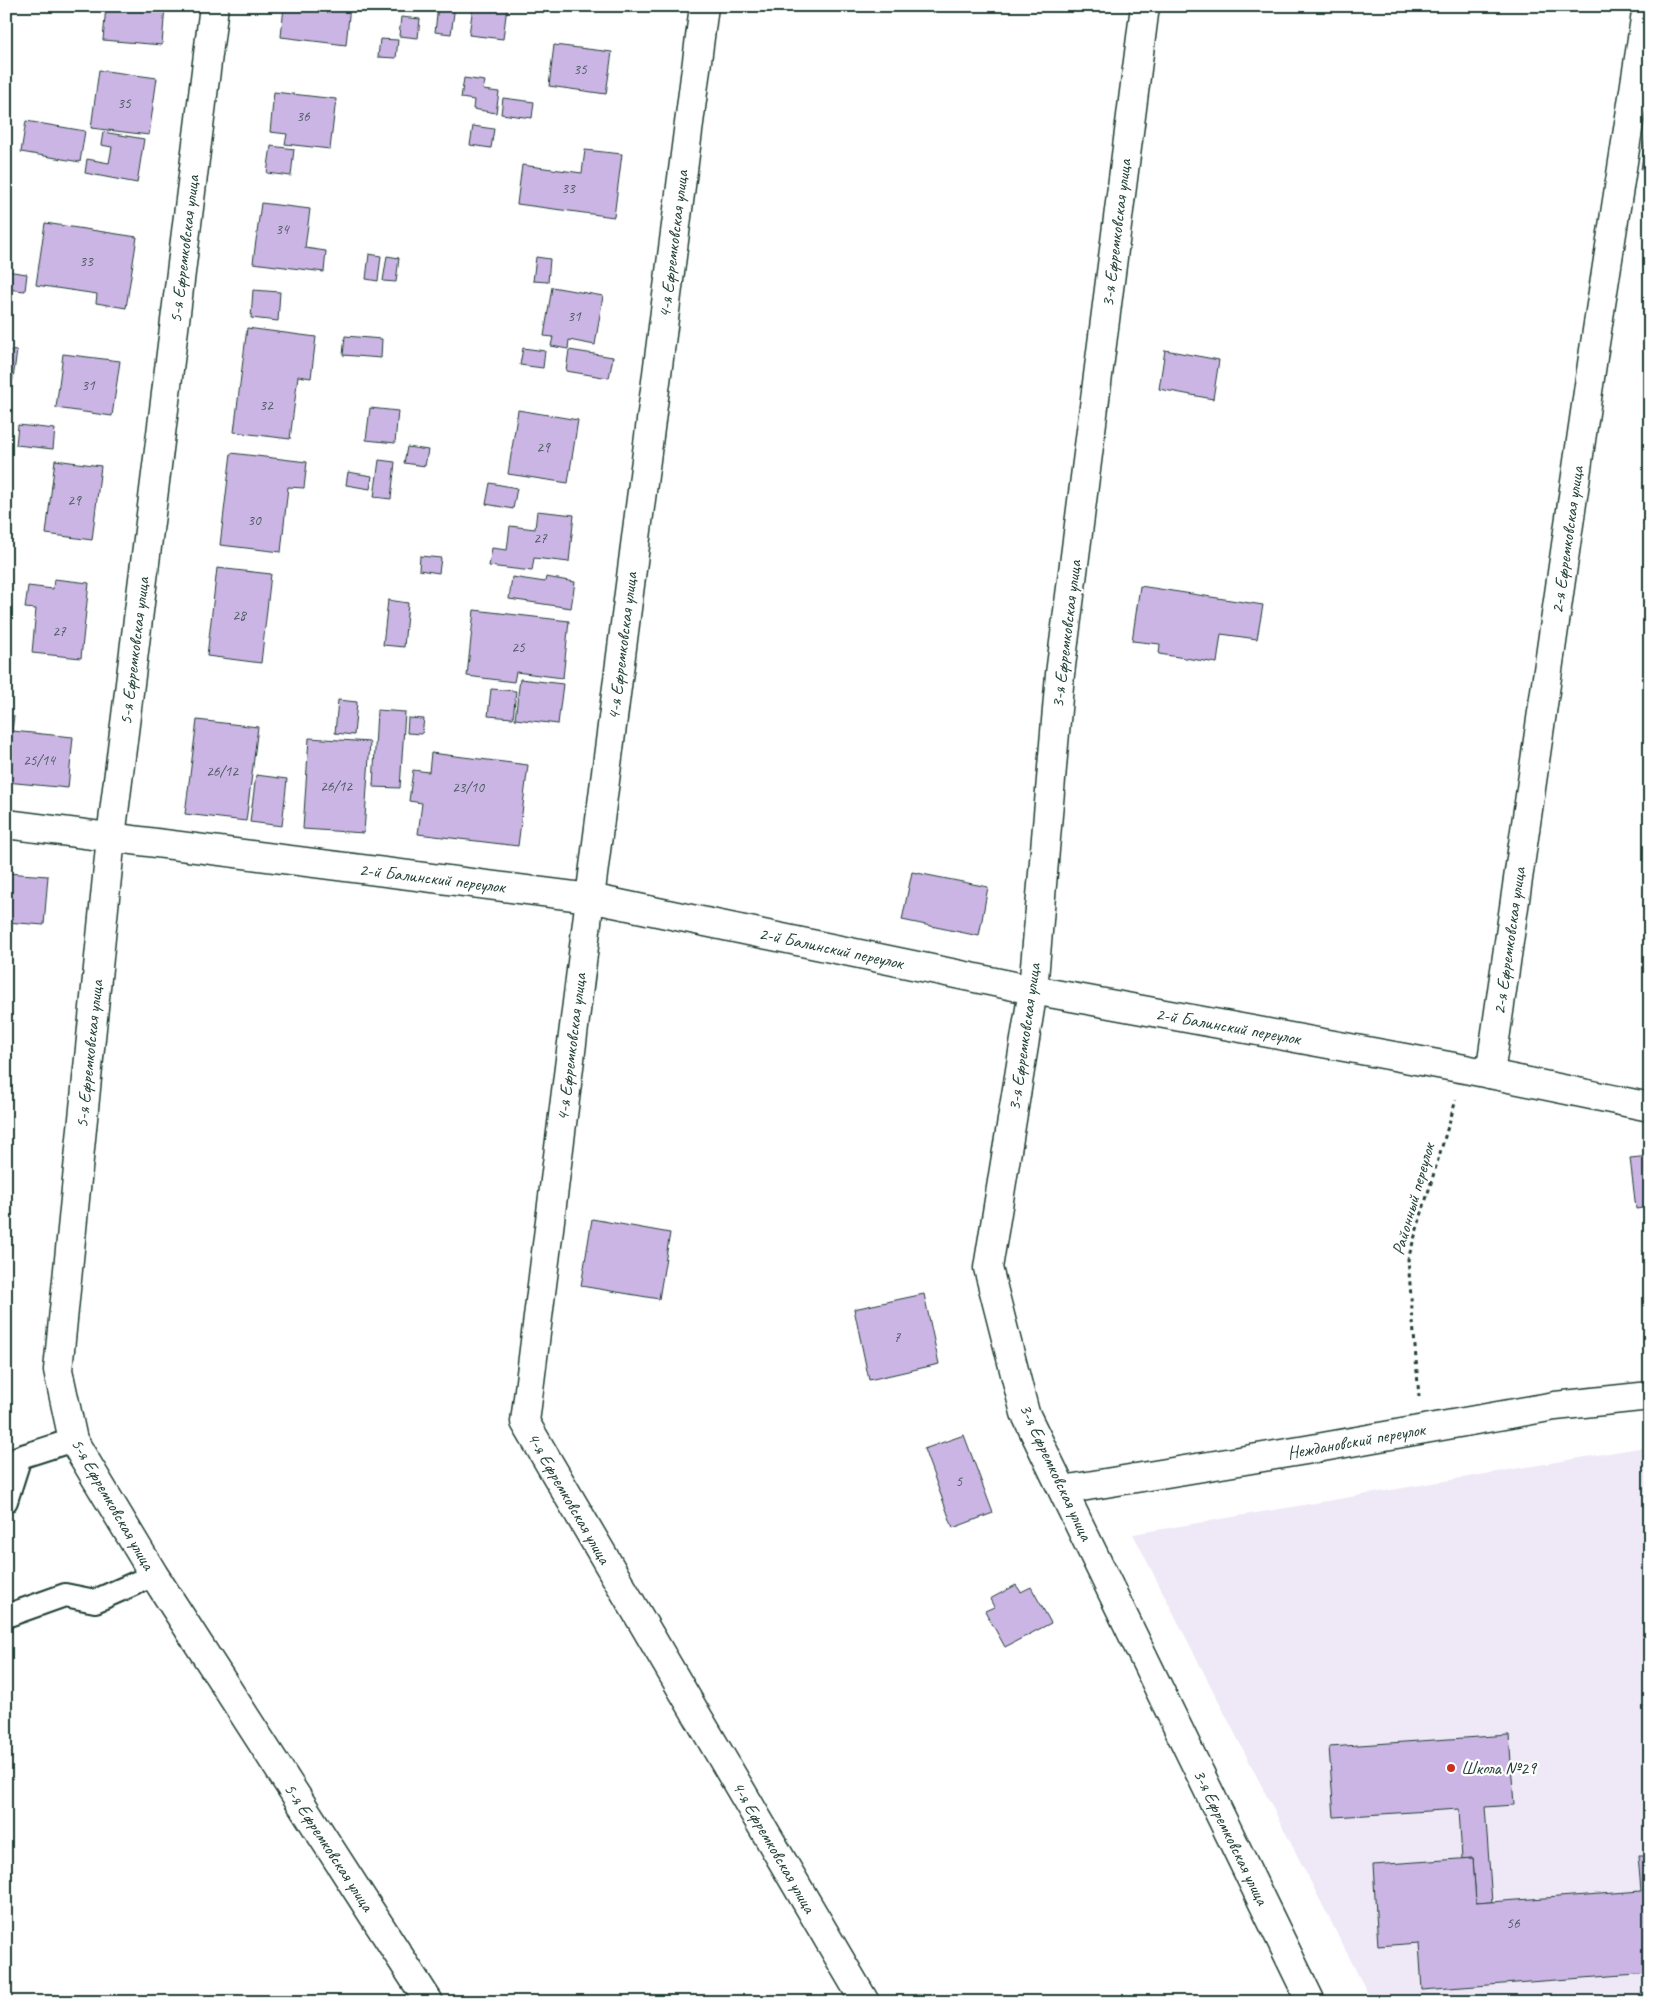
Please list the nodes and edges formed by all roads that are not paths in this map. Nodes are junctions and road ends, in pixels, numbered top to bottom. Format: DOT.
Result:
graph roads {
  1 [pos="214,6"];
  2 [pos="704,6"];
  3 [pos="1145,6"];
  4 [pos="1647,6"];
  5 [pos="6,824"];
  6 [pos="111,837"];
  7 [pos="590,898"];
  8 [pos="1033,990"];
  9 [pos="1478,1071"];
  10 [pos="1650,1107"];
  11 [pos="1650,1396"];
  12 [pos="73,1440"];
  13 [pos="1063,1490"];
  14 [pos="6,1501"];
  15 [pos="154,1575"];
  16 [pos="8,1609"];
  17 [pos="428,2002"];
  18 [pos="865,2002"];
  19 [pos="1311,2002"];
  1 -- 6 [label="street, 5-я Ефремковская улица"];
  2 -- 7 [label="street, 4-я Ефремковская улица"];
  3 -- 8 [label="street, 3-я Ефремковская улица"];
  4 -- 9 [label="street, 2-я Ефремковская улица"];
  5 -- 6 [label="street, 2-й Балинский переулок"];
  6 -- 7 [label="street, 2-й Балинский переулок"];
  6 -- 12 [label="street, 5-я Ефремковская улица"];
  7 -- 8 [label="street, 2-й Балинский переулок"];
  7 -- 18 [label="street, 4-я Ефремковская улица"];
  8 -- 9 [label="street, 2-й Балинский переулок"];
  8 -- 13 [label="street, 3-я Ефремковская улица"];
  9 -- 10 [label="street, 2-й Балинский переулок"];
  11 -- 13 [label="street, Неждановский переулок"];
  12 -- 14 [label="lane"];
  12 -- 15 [label="street, 5-я Ефремковская улица"];
  13 -- 19 [label="street, 3-я Ефремковская улица"];
  15 -- 16 [label="lane"];
  15 -- 17 [label="street, 5-я Ефремковская улица"];
}
